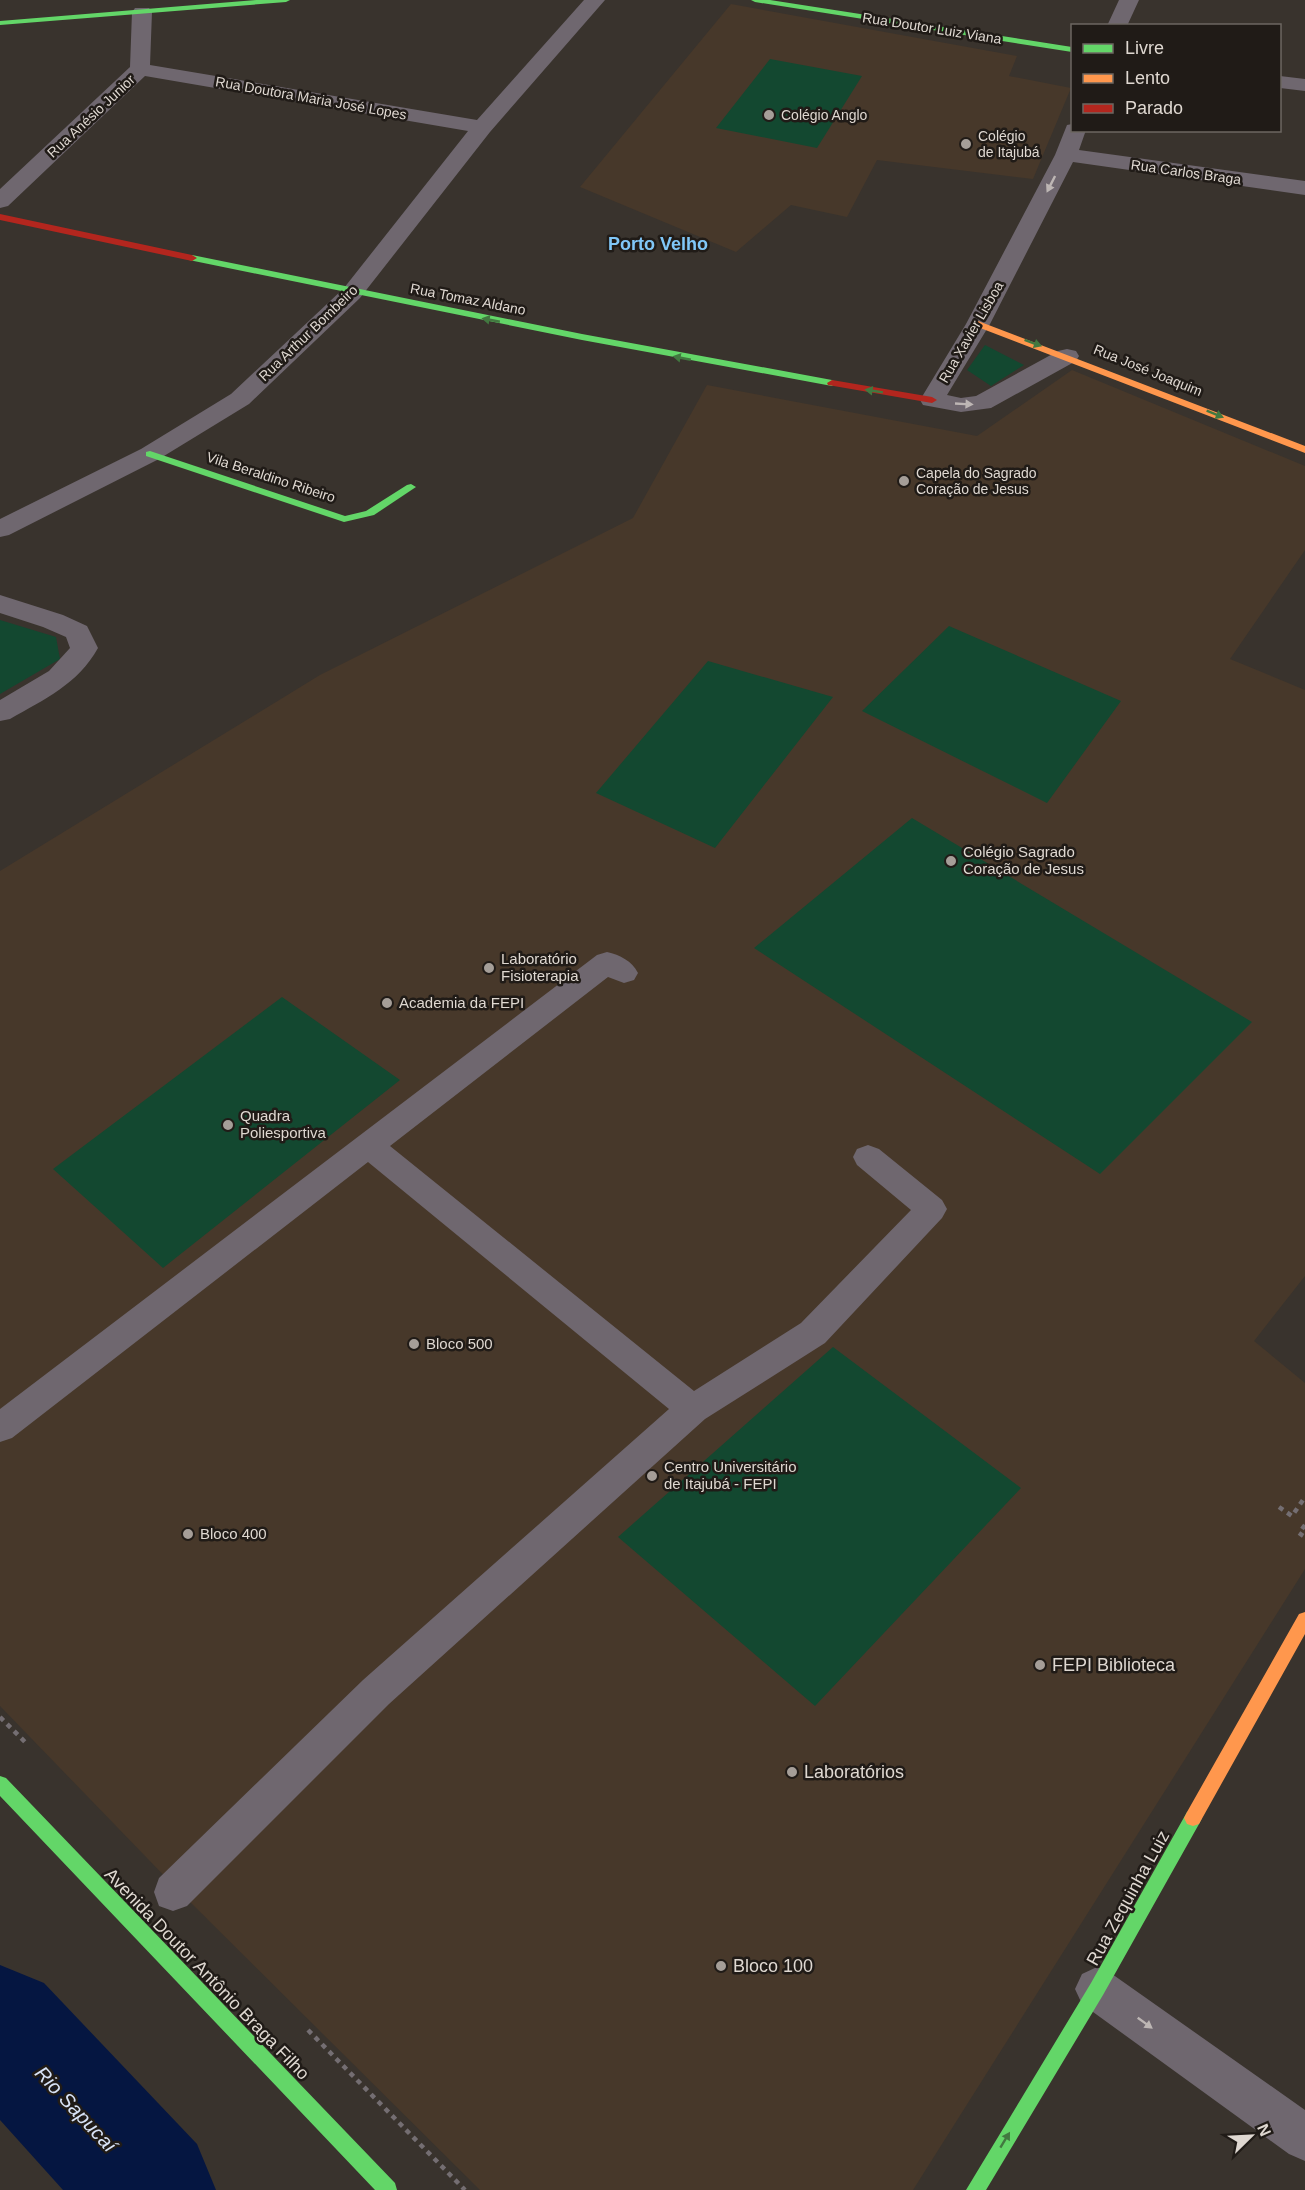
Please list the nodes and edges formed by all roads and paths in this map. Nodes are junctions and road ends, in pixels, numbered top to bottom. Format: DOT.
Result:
graph roads {
  1 [pos="286,0"];
  2 [pos="595,0"];
  3 [pos="755,0"];
  4 [pos="1129,0"];
  5 [pos="142,12"];
  6 [pos="0,23"];
  7 [pos="1118,24"];
  8 [pos="1071,50"];
  9 [pos="140,69"];
  10 [pos="1281,81"];
  11 [pos="1305,85"];
  12 [pos="482,128"];
  13 [pos="1074,132"];
  14 [pos="1066,155"];
  15 [pos="1305,188"];
  16 [pos="0,201"];
  17 [pos="0,217"];
  18 [pos="352,292"];
  19 [pos="978,324"];
  20 [pos="1067,356"];
  21 [pos="932,400"];
  22 [pos="1305,450"];
  23 [pos="150,454"];
  24 [pos="411,487"];
  25 [pos="0,529"];
  26 [pos="0,604"];
  27 [pos="0,712"];
  28 [pos="624,973"];
  29 [pos="369,1146"];
  30 [pos="868,1157"];
  31 [pos="693,1409"];
  32 [pos="0,1428"];
  33 [pos="1305,1497"];
  34 [pos="1279,1507"];
  35 [pos="1305,1525"];
  36 [pos="1305,1537"];
  37 [pos="1305,1619"];
  38 [pos="0,1784"];
  39 [pos="173,1892"];
  40 [pos="1097,1989"];
  41 [pos="1305,2138"];
  42 [pos="387,2190"];
  43 [pos="975,2190"];
  1 -- 5 [label="street"];
  2 -- 12 [label="street, Rua Arthur Bombeiro"];
  3 -- 8 [label="street, Rua Doutor Luiz Viana"];
  4 -- 7 [label="street"];
  5 -- 6 [label="street"];
  5 -- 9 [label="street, Rua Anésio Junior"];
  9 -- 12 [label="street, Rua Doutora Maria José Lopes"];
  9 -- 16 [label="street, Rua Anésio Junior"];
  10 -- 11 [label="street"];
  12 -- 18 [label="street, Rua Arthur Bombeiro"];
  13 -- 14 [label="street, Rua Xavier Lisboa"];
  14 -- 15 [label="street, Rua Carlos Braga"];
  14 -- 19 [label="street, Rua Xavier Lisboa, one-way"];
  17 -- 18 [label="street, Rua Tomaz Aldano"];
  21 -- 18 [label="street, Rua Tomaz Aldano, one-way"];
  18 -- 23 [label="street, Rua Arthur Bombeiro"];
  19 -- 20 [label="street, Rua José Joaquim, one-way"];
  19 -- 21 [label="street, Rua Xavier Lisboa"];
  21 -- 20 [label="street, Rua Xavier Lisboa, one-way"];
  20 -- 22 [label="street, Rua José Joaquim, one-way"];
  23 -- 24 [label="street, Vila Beraldino Ribeiro"];
  23 -- 25 [label="street, Rua Arthur Bombeiro"];
  26 -- 27 [label="street"];
  28 -- 29 [label="lane"];
  29 -- 31 [label="lane"];
  29 -- 32 [label="lane"];
  30 -- 31 [label="lane"];
  31 -- 39 [label="lane"];
  33 -- 34 [label="path"];
  35 -- 36 [label="path"];
  37 -- 40 [label="street, Rua Zequinha Luiz"];
  38 -- 42 [label="street, Avenida Doutor Antônio Braga Filho"];
  40 -- 41 [label="street, one-way"];
  43 -- 40 [label="street, Rua Zequinha Luiz, one-way"];
}
